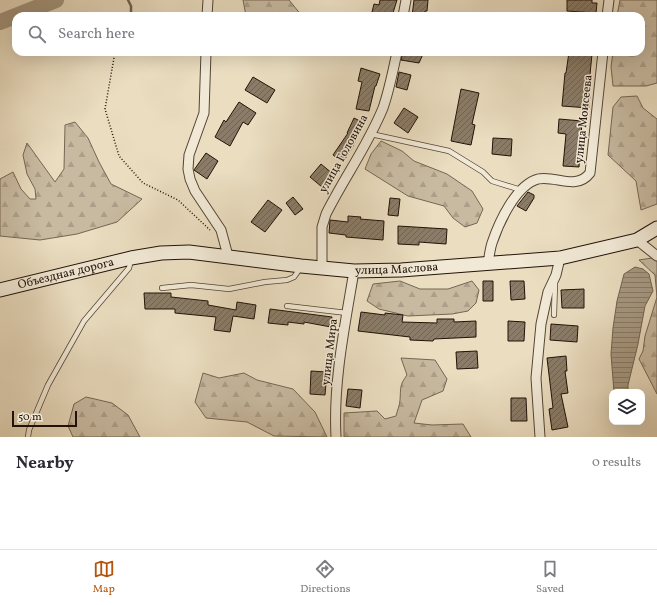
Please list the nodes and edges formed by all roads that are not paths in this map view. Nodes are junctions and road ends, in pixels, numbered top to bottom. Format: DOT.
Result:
graph roads {
  1 [pos="208,0"];
  2 [pos="406,0"];
  3 [pos="609,0"];
  4 [pos="207,12"];
  5 [pos="404,12"];
  6 [pos="608,12"];
  7 [pos="206,56"];
  8 [pos="396,56"];
  9 [pos="602,56"];
  10 [pos="371,134"];
  11 [pos="521,190"];
  12 [pos="657,228"];
  13 [pos="637,240"];
  14 [pos="228,256"];
  15 [pos="657,256"];
  16 [pos="131,258"];
  17 [pos="560,258"];
  18 [pos="488,264"];
  19 [pos="301,266"];
  20 [pos="322,268"];
  21 [pos="354,271"];
  22 [pos="556,275"];
  23 [pos="162,288"];
  24 [pos="0,290"];
  25 [pos="286,306"];
  26 [pos="347,313"];
  27 [pos="554,315"];
  28 [pos="28,437"];
  29 [pos="336,437"];
  30 [pos="540,437"];
  1 -- 4 [label="street"];
  2 -- 5 [label="street"];
  3 -- 6 [label="street"];
  7 -- 14 [label="street"];
  8 -- 10 [label="street, улица Головина"];
  9 -- 11 [label="street, улица Моисеева"];
  10 -- 11 [label="lane"];
  10 -- 20 [label="street, улица Головина"];
  11 -- 18 [label="street, улица Моисеева"];
  12 -- 13 [label="main road, улица Маслова"];
  13 -- 15 [label="street"];
  13 -- 17 [label="main road, улица Маслова"];
  14 -- 16 [label="main road, улица Маслова"];
  14 -- 19 [label="main road, улица Маслова"];
  16 -- 24 [label="main road, Объездная дорога"];
  16 -- 28 [label="lane"];
  17 -- 18 [label="main road, улица Маслова"];
  17 -- 22 [label="street"];
  18 -- 21 [label="main road, улица Маслова"];
  19 -- 20 [label="main road, улица Маслова"];
  19 -- 23 [label="lane"];
  20 -- 21 [label="main road, улица Маслова"];
  21 -- 26 [label="street, улица Мира"];
  22 -- 27 [label="lane"];
  22 -- 30 [label="street"];
  25 -- 26 [label="lane"];
  26 -- 29 [label="street, улица Мира"];
}
